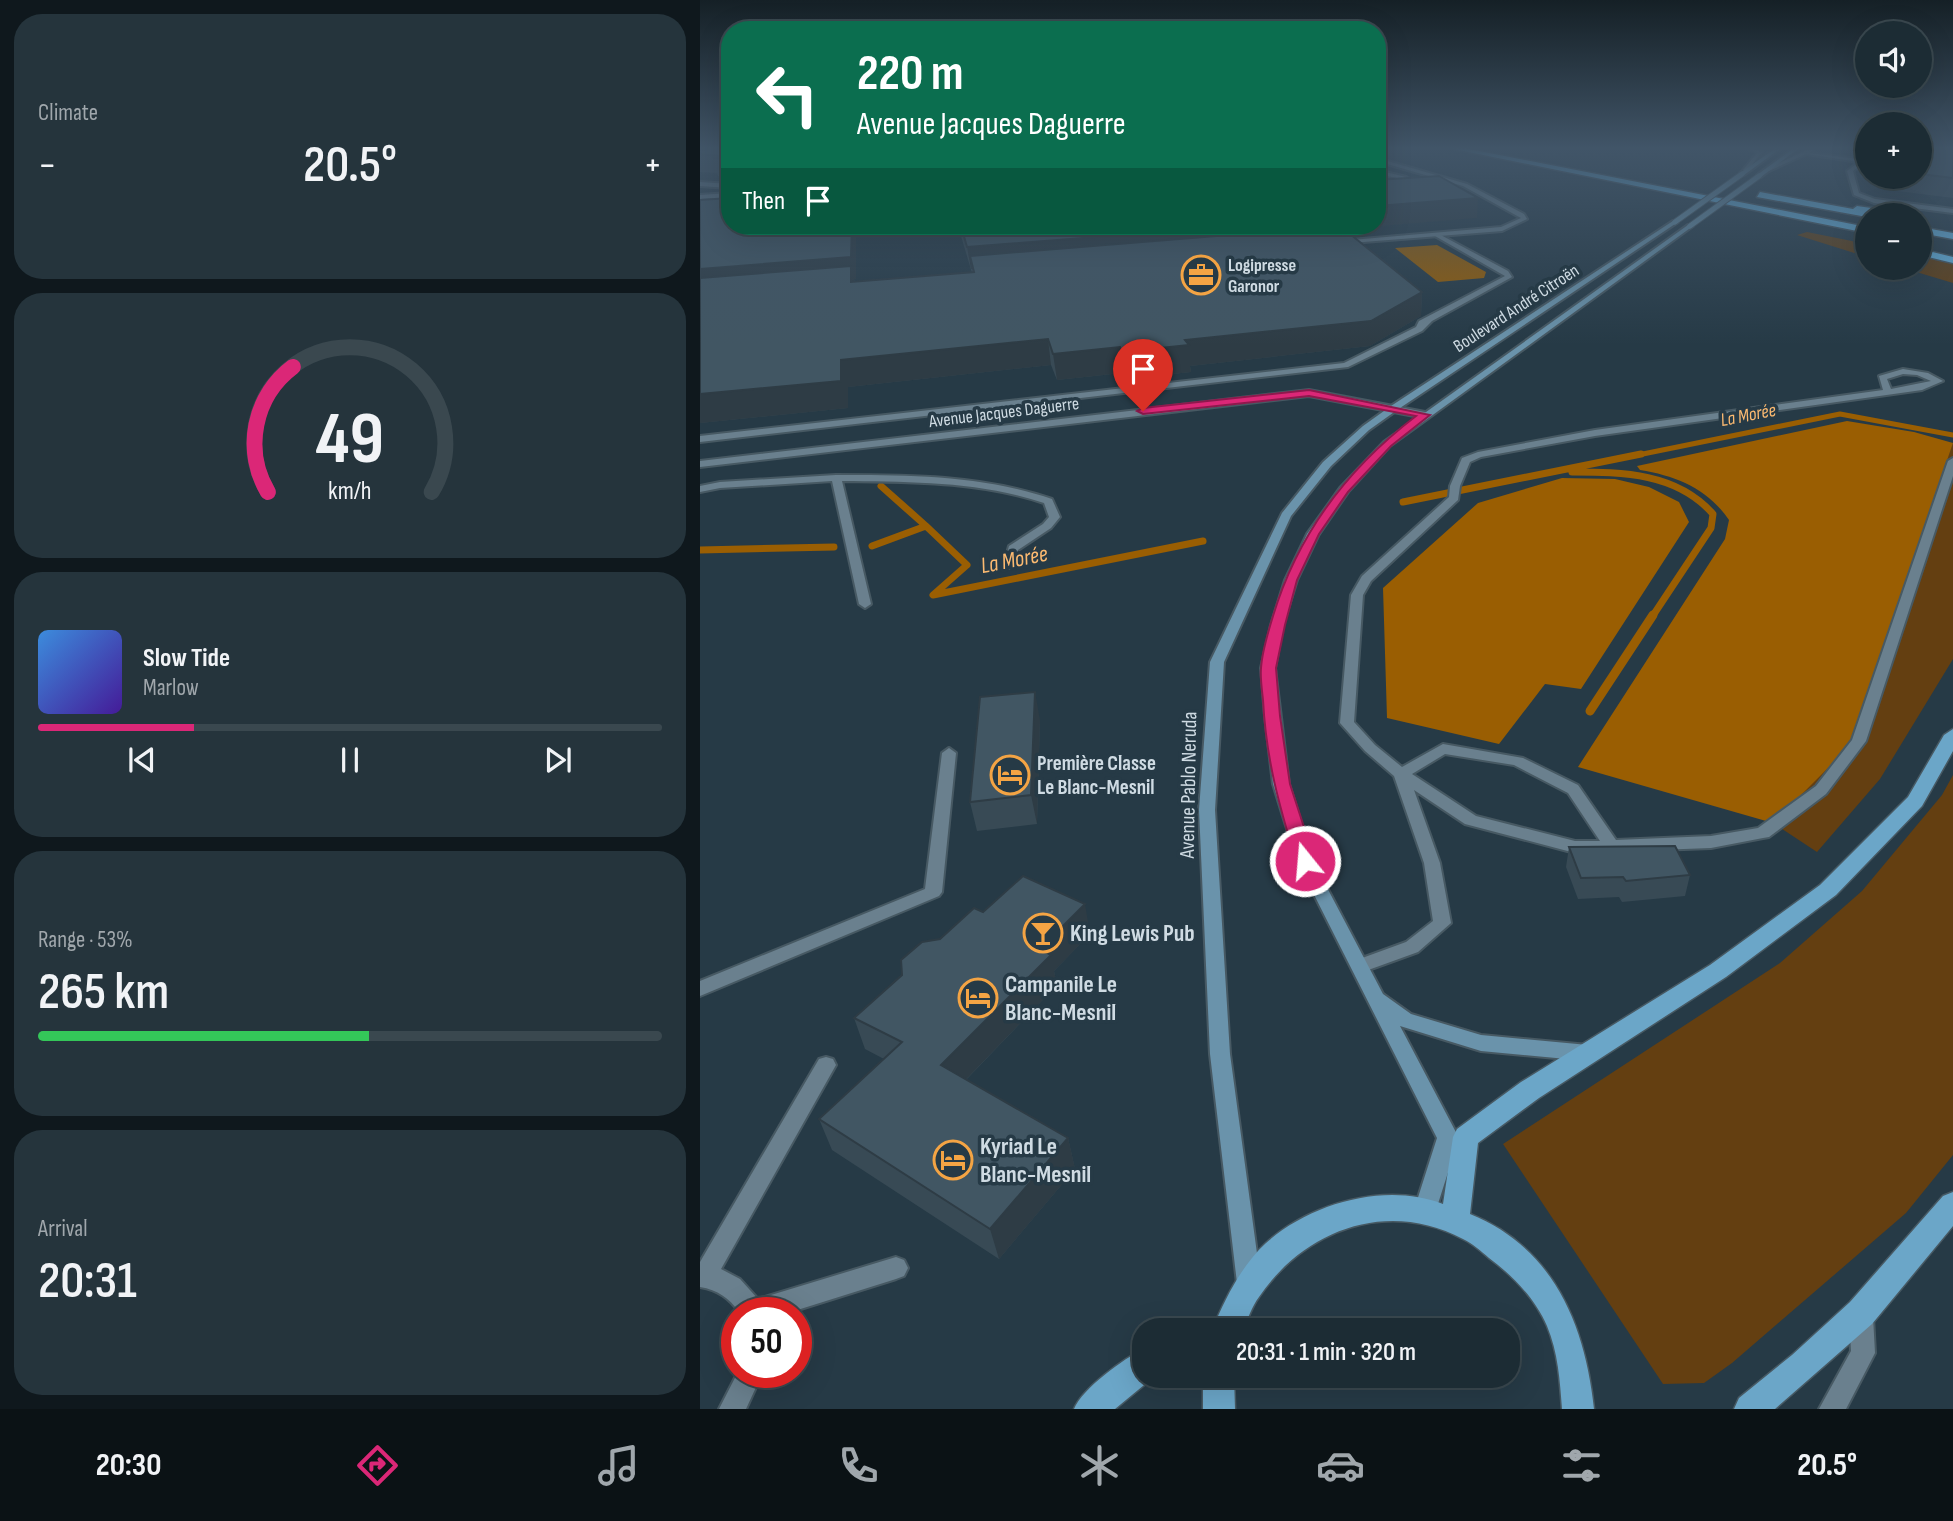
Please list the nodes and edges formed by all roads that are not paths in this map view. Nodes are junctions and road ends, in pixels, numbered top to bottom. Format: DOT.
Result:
graph roads {
  1 [pos="1520,214"];
  2 [pos="1686,214"];
  3 [pos="1707,214"];
  4 [pos="1738,214"];
  5 [pos="1784,214"];
  6 [pos="1829,214"];
  7 [pos="1855,219"];
  8 [pos="1932,219"];
  9 [pos="1953,221"];
  10 [pos="1932,226"];
  11 [pos="1855,228"];
  12 [pos="1953,230"];
  13 [pos="1932,232"];
  14 [pos="1437,235"];
  15 [pos="1953,236"];
  16 [pos="1855,239"];
  17 [pos="1932,241"];
  18 [pos="1325,244"];
  19 [pos="1953,245"];
  20 [pos="1480,254"];
  21 [pos="1932,255"];
  22 [pos="1491,256"];
  23 [pos="1953,260"];
  24 [pos="1443,375"];
  25 [pos="1888,391"];
  26 [pos="1394,408"];
  27 [pos="1425,415"];
  28 [pos="700,439"];
  29 [pos="1953,461"];
  30 [pos="700,464"];
  31 [pos="836,478"];
  32 [pos="700,489"];
  33 [pos="1010,564"];
  34 [pos="865,604"];
  35 [pos="1953,734"];
  36 [pos="949,752"];
  37 [pos="1401,774"];
  38 [pos="1611,845"];
  39 [pos="1360,966"];
  40 [pos="700,989"];
  41 [pos="1375,995"];
  42 [pos="1590,1053"];
  43 [pos="826,1065"];
  44 [pos="1953,1205"];
  45 [pos="1425,1210"];
  46 [pos="1455,1219"];
  47 [pos="896,1268"];
  48 [pos="702,1276"];
  49 [pos="1248,1283"];
  50 [pos="744,1297"];
  51 [pos="802,1297"];
  52 [pos="1861,1313"];
  53 [pos="1232,1318"];
  54 [pos="1132,1375"];
  55 [pos="743,1388"];
  56 [pos="1218,1388"];
  57 [pos="732,1409"];
  58 [pos="1090,1409"];
  59 [pos="1219,1409"];
  60 [pos="1578,1409"];
  61 [pos="1750,1409"];
  62 [pos="1832,1409"];
  1 -- 14 [label="street"];
  2 -- 24 [label="main road, Boulevard André Citroën, bridge"];
  3 -- 27 [label="main road, Boulevard André Citroën, bridge"];
  4 -- 16 [label="highway"];
  5 -- 11 [label="highway"];
  6 -- 7 [label="highway"];
  8 -- 9 [label="highway"];
  10 -- 12 [label="highway"];
  13 -- 15 [label="highway"];
  14 -- 18 [label="street"];
  14 -- 20 [label="street"];
  17 -- 19 [label="highway"];
  20 -- 22 [label="street"];
  20 -- 28 [label="street"];
  21 -- 23 [label="highway"];
  24 -- 26 [label="main road, Avenue Pablo Neruda"];
  25 -- 25 [label="street"];
  25 -- 37 [label="street"];
  26 -- 27 [label="street, Avenue Jacques Daguerre"];
  26 -- 30 [label="street, Avenue Jacques Daguerre"];
  26 -- 49 [label="main road, Avenue Pablo Neruda"];
  27 -- 39 [label="main road"];
  29 -- 38 [label="street"];
  31 -- 32 [label="street"];
  31 -- 33 [label="street"];
  31 -- 34 [label="street"];
  35 -- 42 [label="main road"];
  36 -- 40 [label="street"];
  37 -- 38 [label="street"];
  37 -- 38 [label="street"];
  37 -- 39 [label="street"];
  39 -- 41 [label="main road"];
  41 -- 42 [label="main road"];
  41 -- 45 [label="main road"];
  42 -- 46 [label="main road"];
  43 -- 48 [label="street"];
  44 -- 52 [label="main road"];
  45 -- 46 [label="main road"];
  45 -- 49 [label="main road"];
  46 -- 60 [label="main road"];
  47 -- 51 [label="street"];
  48 -- 50 [label="street"];
  49 -- 53 [label="main road"];
  52 -- 61 [label="main road"];
  52 -- 62 [label="street"];
  54 -- 58 [label="main road"];
  55 -- 57 [label="street"];
  56 -- 59 [label="main road"];
}
